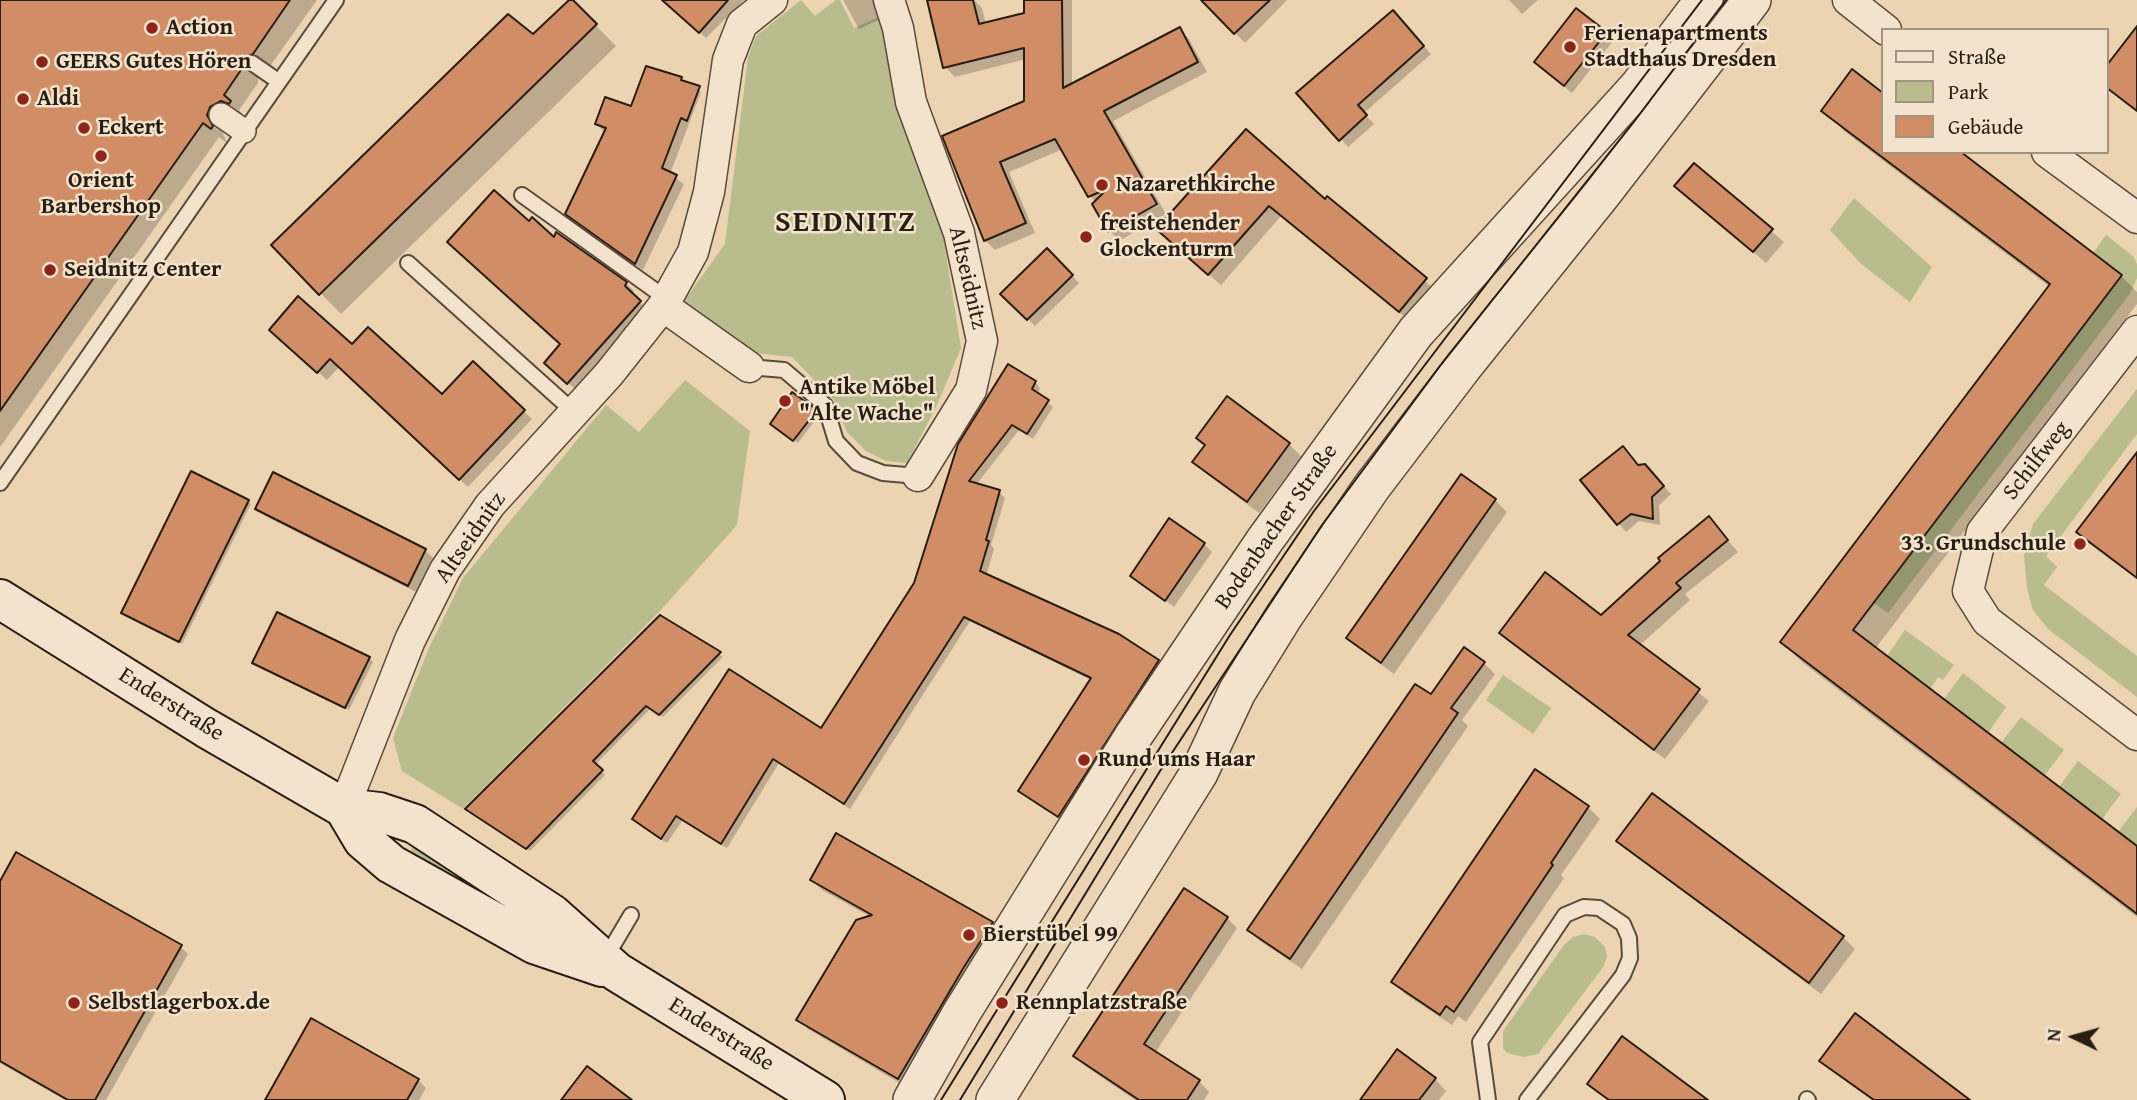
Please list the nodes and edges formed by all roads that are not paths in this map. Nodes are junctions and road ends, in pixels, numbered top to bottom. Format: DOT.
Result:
graph roads {
  1 [pos="336,0"];
  2 [pos="772,0"];
  3 [pos="889,0"];
  4 [pos="1704,0"];
  5 [pos="1752,0"];
  6 [pos="1847,0"];
  7 [pos="1883,28"];
  8 [pos="252,63"];
  9 [pos="278,81"];
  10 [pos="221,115"];
  11 [pos="244,131"];
  12 [pos="2051,154"];
  13 [pos="522,195"];
  14 [pos="2137,218"];
  15 [pos="408,263"];
  16 [pos="665,303"];
  17 [pos="2137,331"];
  18 [pos="749,367"];
  19 [pos="574,412"];
  20 [pos="918,476"];
  21 [pos="0,484"];
  22 [pos="0,598"];
  23 [pos="2137,735"];
  24 [pos="344,808"];
  25 [pos="631,915"];
  26 [pos="611,966"];
  27 [pos="825,1100"];
  28 [pos="912,1100"];
  29 [pos="995,1100"];
  30 [pos="1488,1100"];
  31 [pos="1527,1100"];
  1 -- 9 [label="lane"];
  2 -- 16 [label="street, Altseidnitz"];
  3 -- 20 [label="street, Altseidnitz"];
  4 -- 28 [label="street, Bodenbacher Straße"];
  5 -- 29 [label="street"];
  6 -- 7 [label="street"];
  8 -- 9 [label="lane"];
  9 -- 11 [label="lane"];
  10 -- 11 [label="street"];
  11 -- 21 [label="lane"];
  12 -- 14 [label="street"];
  13 -- 16 [label="lane"];
  15 -- 19 [label="lane"];
  16 -- 18 [label="street, Altseidnitz"];
  16 -- 19 [label="street, Altseidnitz"];
  17 -- 23 [label="street, Schilfweg"];
  18 -- 20 [label="lane, Altseidnitz"];
  19 -- 24 [label="street, Altseidnitz"];
  22 -- 24 [label="main road, Enderstraße"];
  24 -- 26 [label="main road, Enderstraße"];
  25 -- 26 [label="lane"];
  26 -- 27 [label="main road, Enderstraße"];
  30 -- 31 [label="lane"];
}
